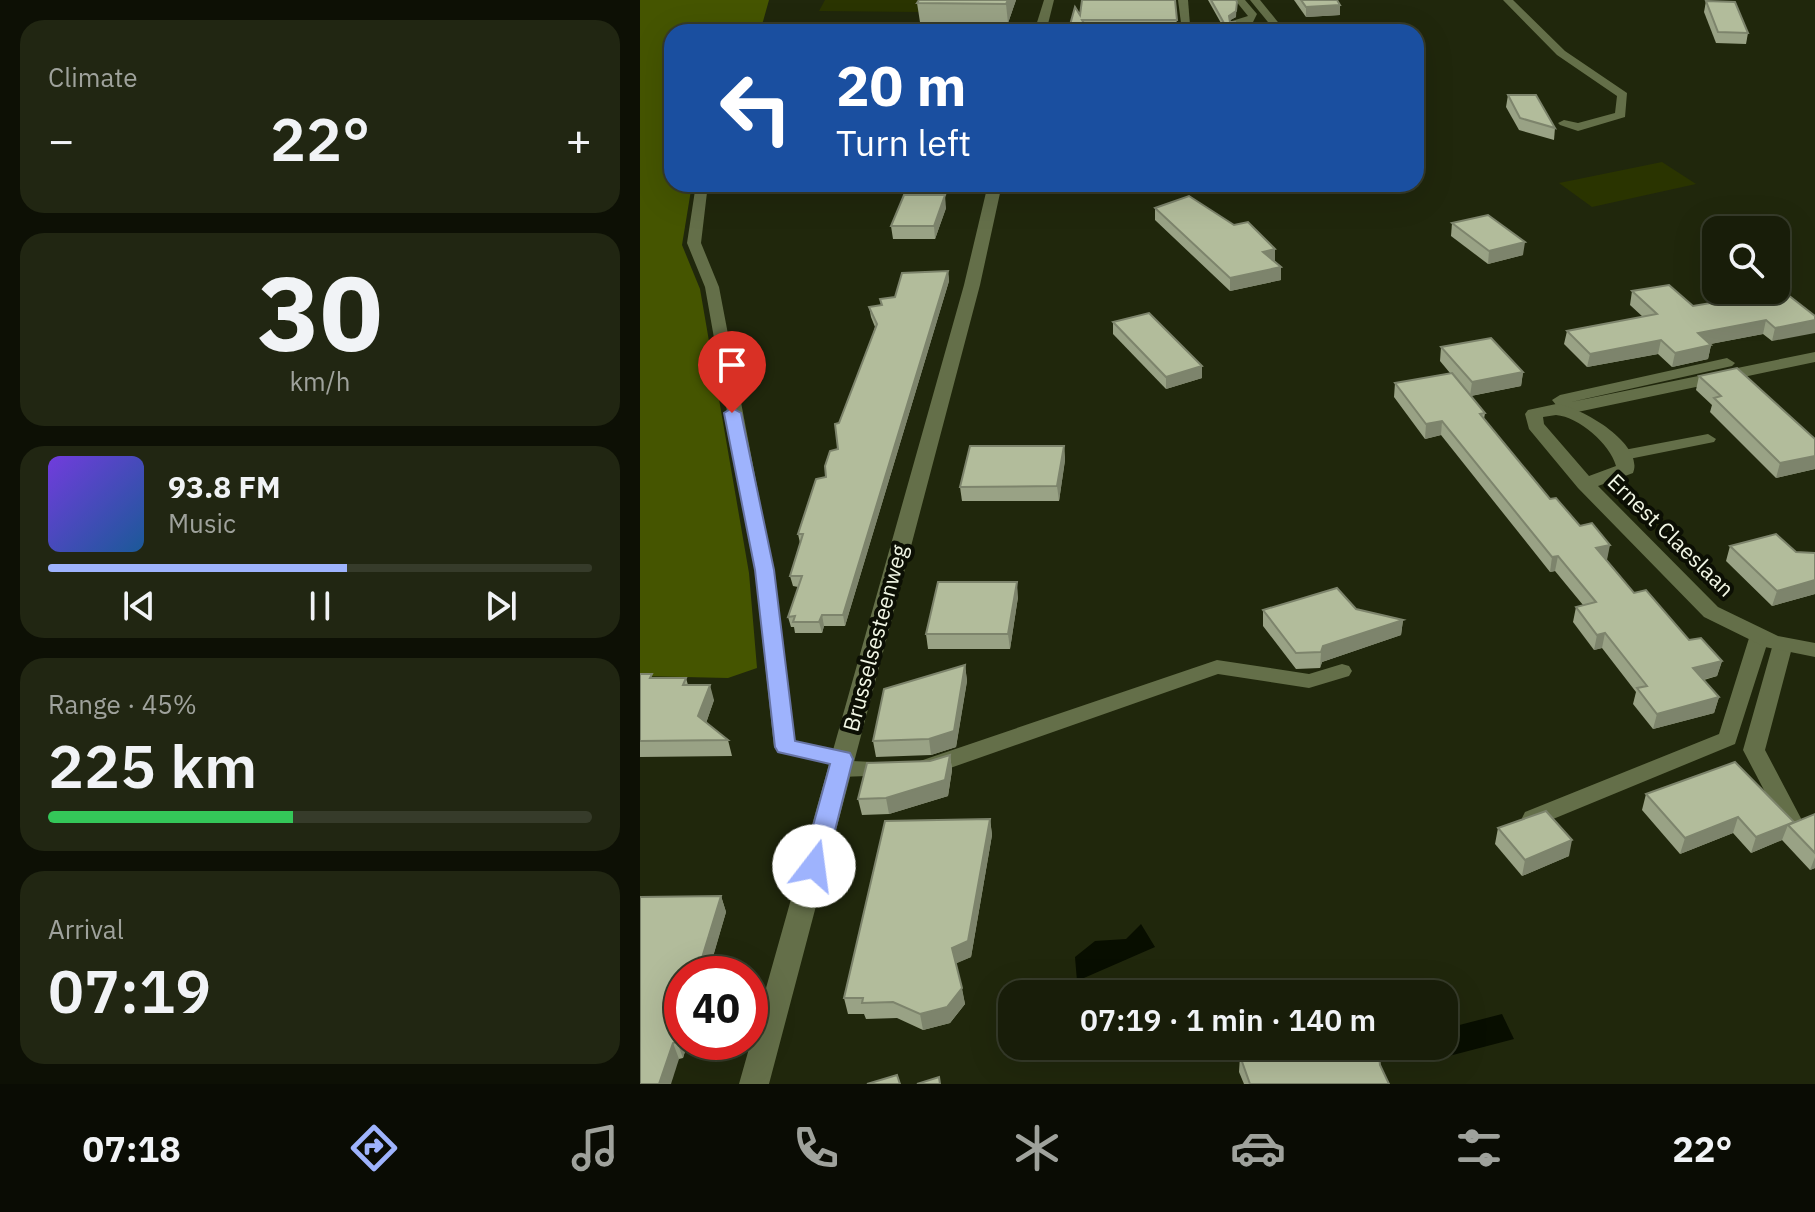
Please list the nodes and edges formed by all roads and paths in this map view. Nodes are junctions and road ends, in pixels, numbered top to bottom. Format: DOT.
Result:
graph roads {
  1 [pos="1049,0"];
  2 [pos="1183,0"];
  3 [pos="1240,0"];
  4 [pos="1255,0"];
  5 [pos="1508,0"];
  6 [pos="1186,23"];
  7 [pos="1236,23"];
  8 [pos="1042,24"];
  9 [pos="1274,24"];
  10 [pos="1564,123"];
  11 [pos="701,192"];
  12 [pos="993,192"];
  13 [pos="1815,357"];
  14 [pos="1727,363"];
  15 [pos="1568,409"];
  16 [pos="1708,439"];
  17 [pos="1624,455"];
  18 [pos="1585,484"];
  19 [pos="1760,635"];
  20 [pos="1783,644"];
  21 [pos="1815,650"];
  22 [pos="1342,671"];
  23 [pos="841,764"];
  24 [pos="1533,818"];
  25 [pos="1794,826"];
  26 [pos="754,1084"];
  1 -- 8 [label="street"];
  2 -- 6 [label="lane"];
  3 -- 7 [label="lane"];
  4 -- 9 [label="lane"];
  5 -- 10 [label="lane"];
  11 -- 23 [label="lane"];
  12 -- 23 [label="street, Brusselsesteenweg"];
  13 -- 15 [label="lane"];
  14 -- 15 [label="lane"];
  15 -- 17 [label="street, Ernest Claeslaan"];
  15 -- 18 [label="street, Ernest Claeslaan"];
  16 -- 17 [label="lane"];
  17 -- 18 [label="street, Ernest Claeslaan"];
  18 -- 19 [label="street, Ernest Claeslaan"];
  19 -- 20 [label="street, Ernest Claeslaan"];
  19 -- 24 [label="lane"];
  20 -- 21 [label="street, Ernest Claeslaan"];
  20 -- 25 [label="lane"];
  22 -- 23 [label="lane"];
  23 -- 26 [label="street, Brusselsesteenweg"];
}
